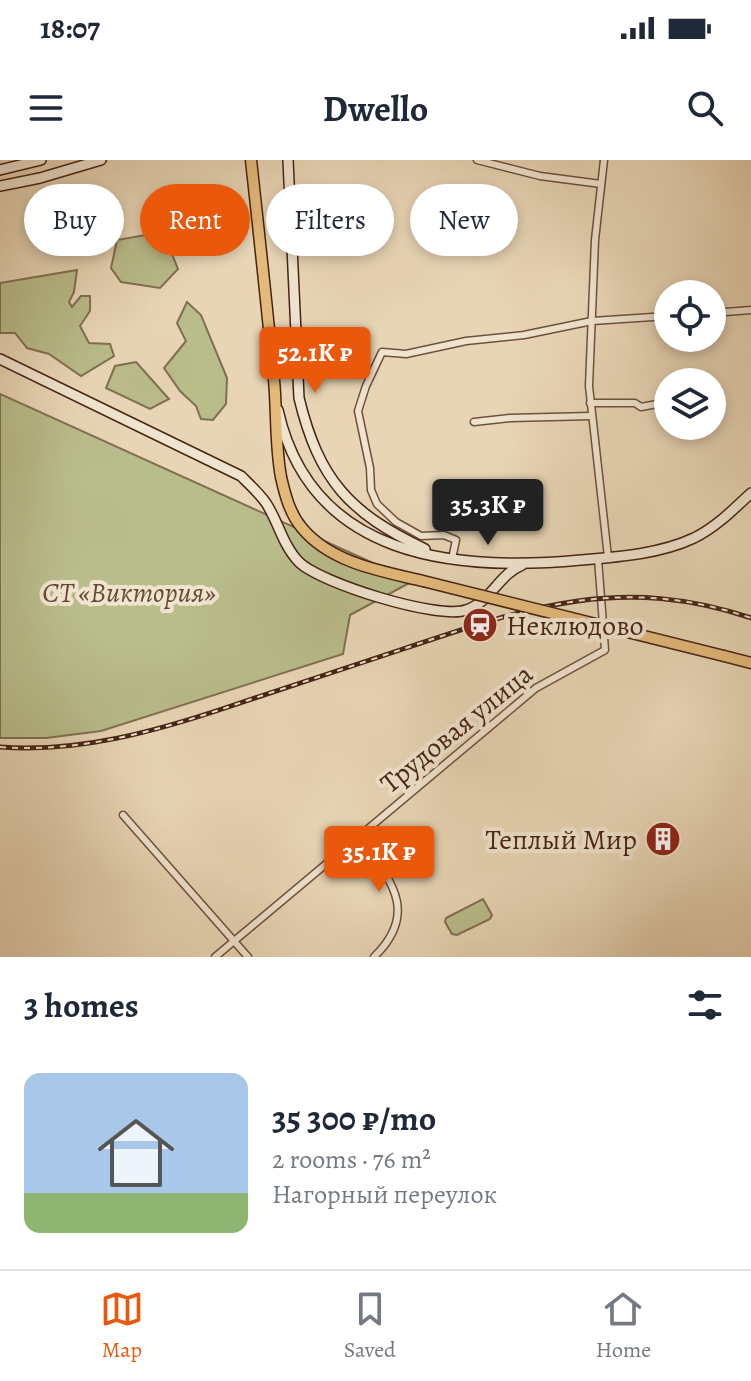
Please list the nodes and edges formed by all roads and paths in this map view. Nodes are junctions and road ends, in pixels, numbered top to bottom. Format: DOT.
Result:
graph roads {
  1 [pos="41,160"];
  2 [pos="101,160"];
  3 [pos="251,160"];
  4 [pos="288,160"];
  5 [pos="477,160"];
  6 [pos="604,160"];
  7 [pos="0,170"];
  8 [pos="601,184"];
  9 [pos="0,186"];
  10 [pos="751,310"];
  11 [pos="726,312"];
  12 [pos="654,317"];
  13 [pos="592,321"];
  14 [pos="0,359"];
  15 [pos="276,398"];
  16 [pos="590,403"];
  17 [pos="654,405"];
  18 [pos="591,416"];
  19 [pos="474,422"];
  20 [pos="751,493"];
  21 [pos="447,558"];
  22 [pos="603,558"];
  23 [pos="522,565"];
  24 [pos="751,663"];
  25 [pos="123,815"];
  26 [pos="359,836"];
  27 [pos="234,941"];
  28 [pos="215,957"];
  29 [pos="248,957"];
  30 [pos="374,957"];
  1 -- 7 [label="street"];
  2 -- 9 [label="street"];
  3 -- 15 [label="main road"];
  4 -- 21 [label="street"];
  5 -- 8 [label="street"];
  6 -- 8 [label="street"];
  8 -- 13 [label="street"];
  10 -- 11 [label="street"];
  12 -- 13 [label="street"];
  13 -- 16 [label="street"];
  13 -- 21 [label="street"];
  14 -- 23 [label="street"];
  15 -- 21 [label="street"];
  15 -- 24 [label="main road, bridge"];
  16 -- 17 [label="street"];
  16 -- 18 [label="street"];
  18 -- 19 [label="street"];
  18 -- 22 [label="street"];
  20 -- 22 [label="street"];
  21 -- 23 [label="street"];
  22 -- 23 [label="street"];
  22 -- 26 [label="street, Трудовая улица"];
  25 -- 27 [label="street"];
  26 -- 27 [label="street, Трудовая улица"];
  26 -- 30 [label="street"];
  27 -- 28 [label="street, Трудовая улица"];
  27 -- 29 [label="street"];
}
